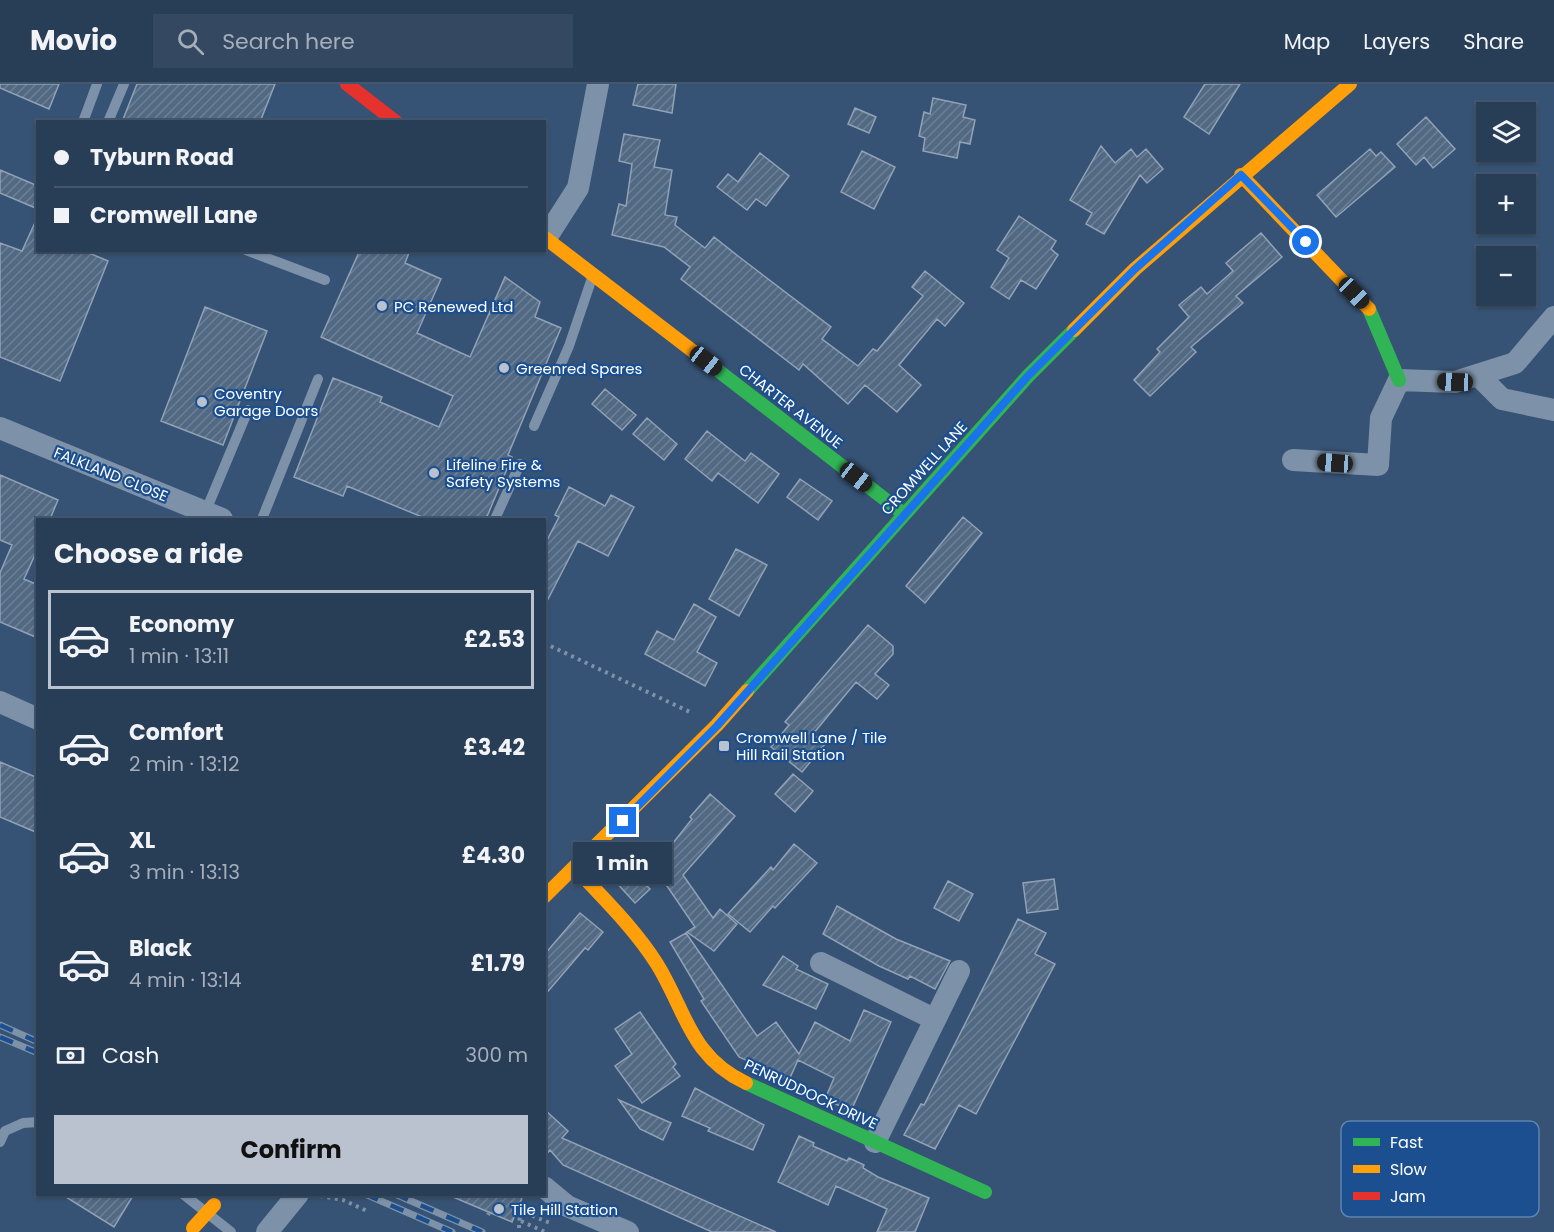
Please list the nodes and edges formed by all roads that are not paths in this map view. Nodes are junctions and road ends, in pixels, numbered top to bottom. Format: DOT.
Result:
graph roads {
  1 [pos="97,84"];
  2 [pos="124,84"];
  3 [pos="347,84"];
  4 [pos="598,84"];
  5 [pos="1350,84"];
  6 [pos="84,120"];
  7 [pos="109,120"];
  8 [pos="393,120"];
  9 [pos="1241,175"];
  10 [pos="546,236"];
  11 [pos="546,238"];
  12 [pos="251,252"];
  13 [pos="593,274"];
  14 [pos="326,280"];
  15 [pos="1554,317"];
  16 [pos="1478,375"];
  17 [pos="318,378"];
  18 [pos="1399,380"];
  19 [pos="248,410"];
  20 [pos="1554,410"];
  21 [pos="534,426"];
  22 [pos="0,428"];
  23 [pos="1293,460"];
  24 [pos="520,464"];
  25 [pos="904,514"];
  26 [pos="210,517"];
  27 [pos="262,518"];
  28 [pos="495,518"];
  29 [pos="0,702"];
  30 [pos="36,718"];
  31 [pos="576,869"];
  32 [pos="546,895"];
  33 [pos="821,963"];
  34 [pos="959,971"];
  35 [pos="934,1019"];
  36 [pos="36,1122"];
  37 [pos="0,1142"];
  38 [pos="875,1142"];
  39 [pos="546,1189"];
  40 [pos="985,1192"];
  41 [pos="186,1196"];
  42 [pos="222,1196"];
  43 [pos="306,1196"];
  44 [pos="192,1230"];
  45 [pos="231,1232"];
  46 [pos="267,1232"];
  47 [pos="628,1232"];
  1 -- 6 [label="lane"];
  2 -- 7 [label="lane"];
  3 -- 8 [label="street"];
  4 -- 10 [label="street"];
  5 -- 9 [label="street, CROMWELL LANE"];
  9 -- 18 [label="street"];
  9 -- 25 [label="street, CROMWELL LANE"];
  11 -- 13 [label="street, CHARTER AVENUE"];
  12 -- 14 [label="lane"];
  13 -- 21 [label="lane"];
  13 -- 25 [label="street, CHARTER AVENUE"];
  15 -- 16 [label="street"];
  16 -- 18 [label="street"];
  16 -- 20 [label="street"];
  17 -- 27 [label="lane"];
  18 -- 23 [label="street"];
  19 -- 26 [label="lane"];
  22 -- 26 [label="street, FALKLAND CLOSE"];
  24 -- 28 [label="lane"];
  25 -- 31 [label="street, CROMWELL LANE"];
  29 -- 30 [label="street"];
  31 -- 32 [label="street, CROMWELL LANE"];
  31 -- 38 [label="street, PENRUDDOCK DRIVE"];
  33 -- 35 [label="street"];
  34 -- 35 [label="street"];
  35 -- 38 [label="street"];
  36 -- 37 [label="lane"];
  38 -- 40 [label="street, PENRUDDOCK DRIVE"];
  39 -- 47 [label="street"];
  41 -- 45 [label="lane"];
  42 -- 44 [label="street, bridge"];
  43 -- 46 [label="street"];
}
